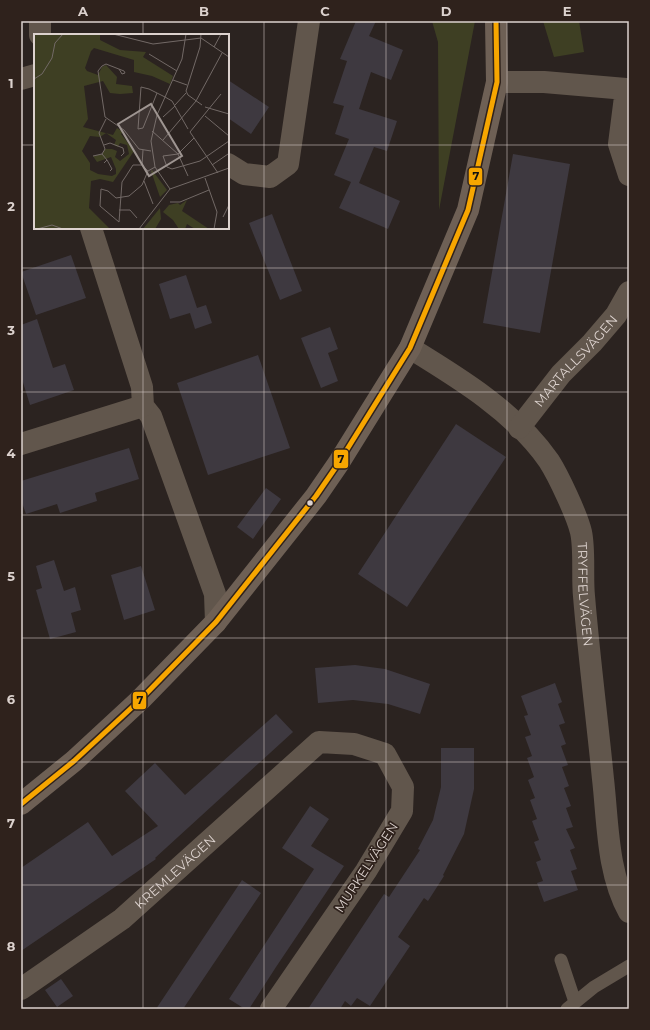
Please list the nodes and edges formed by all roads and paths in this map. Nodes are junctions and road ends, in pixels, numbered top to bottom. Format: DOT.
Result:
graph roads {
  1 [pos="40,21"];
  2 [pos="309,21"];
  3 [pos="496,21"];
  4 [pos="40,34"];
  5 [pos="34,75"];
  6 [pos="21,79"];
  7 [pos="497,82"];
  8 [pos="627,88"];
  9 [pos="229,165"];
  10 [pos="629,175"];
  11 [pos="91,229"];
  12 [pos="629,292"];
  13 [pos="410,348"];
  14 [pos="143,406"];
  15 [pos="519,428"];
  16 [pos="21,444"];
  17 [pos="216,622"];
  18 [pos="319,742"];
  19 [pos="21,804"];
  20 [pos="629,912"];
  21 [pos="561,960"];
  22 [pos="629,966"];
  23 [pos="21,989"];
  24 [pos="571,1006"];
  25 [pos="271,1009"];
  1 -- 4 [label="street"];
  2 -- 9 [label="street"];
  3 -- 7 [label="street"];
  5 -- 6 [label="street"];
  7 -- 8 [label="street"];
  7 -- 13 [label="street"];
  8 -- 10 [label="street"];
  11 -- 14 [label="street"];
  12 -- 15 [label="street, MARTALLSVÄGEN"];
  13 -- 15 [label="street, TRYFFELVÄGEN"];
  13 -- 17 [label="street"];
  14 -- 16 [label="street"];
  14 -- 17 [label="street"];
  15 -- 20 [label="street, TRYFFELVÄGEN"];
  17 -- 19 [label="street"];
  18 -- 23 [label="street, KREMLEVÄGEN"];
  18 -- 25 [label="street, MURKELVÄGEN"];
  21 -- 24 [label="lane"];
  22 -- 24 [label="lane"];
}
